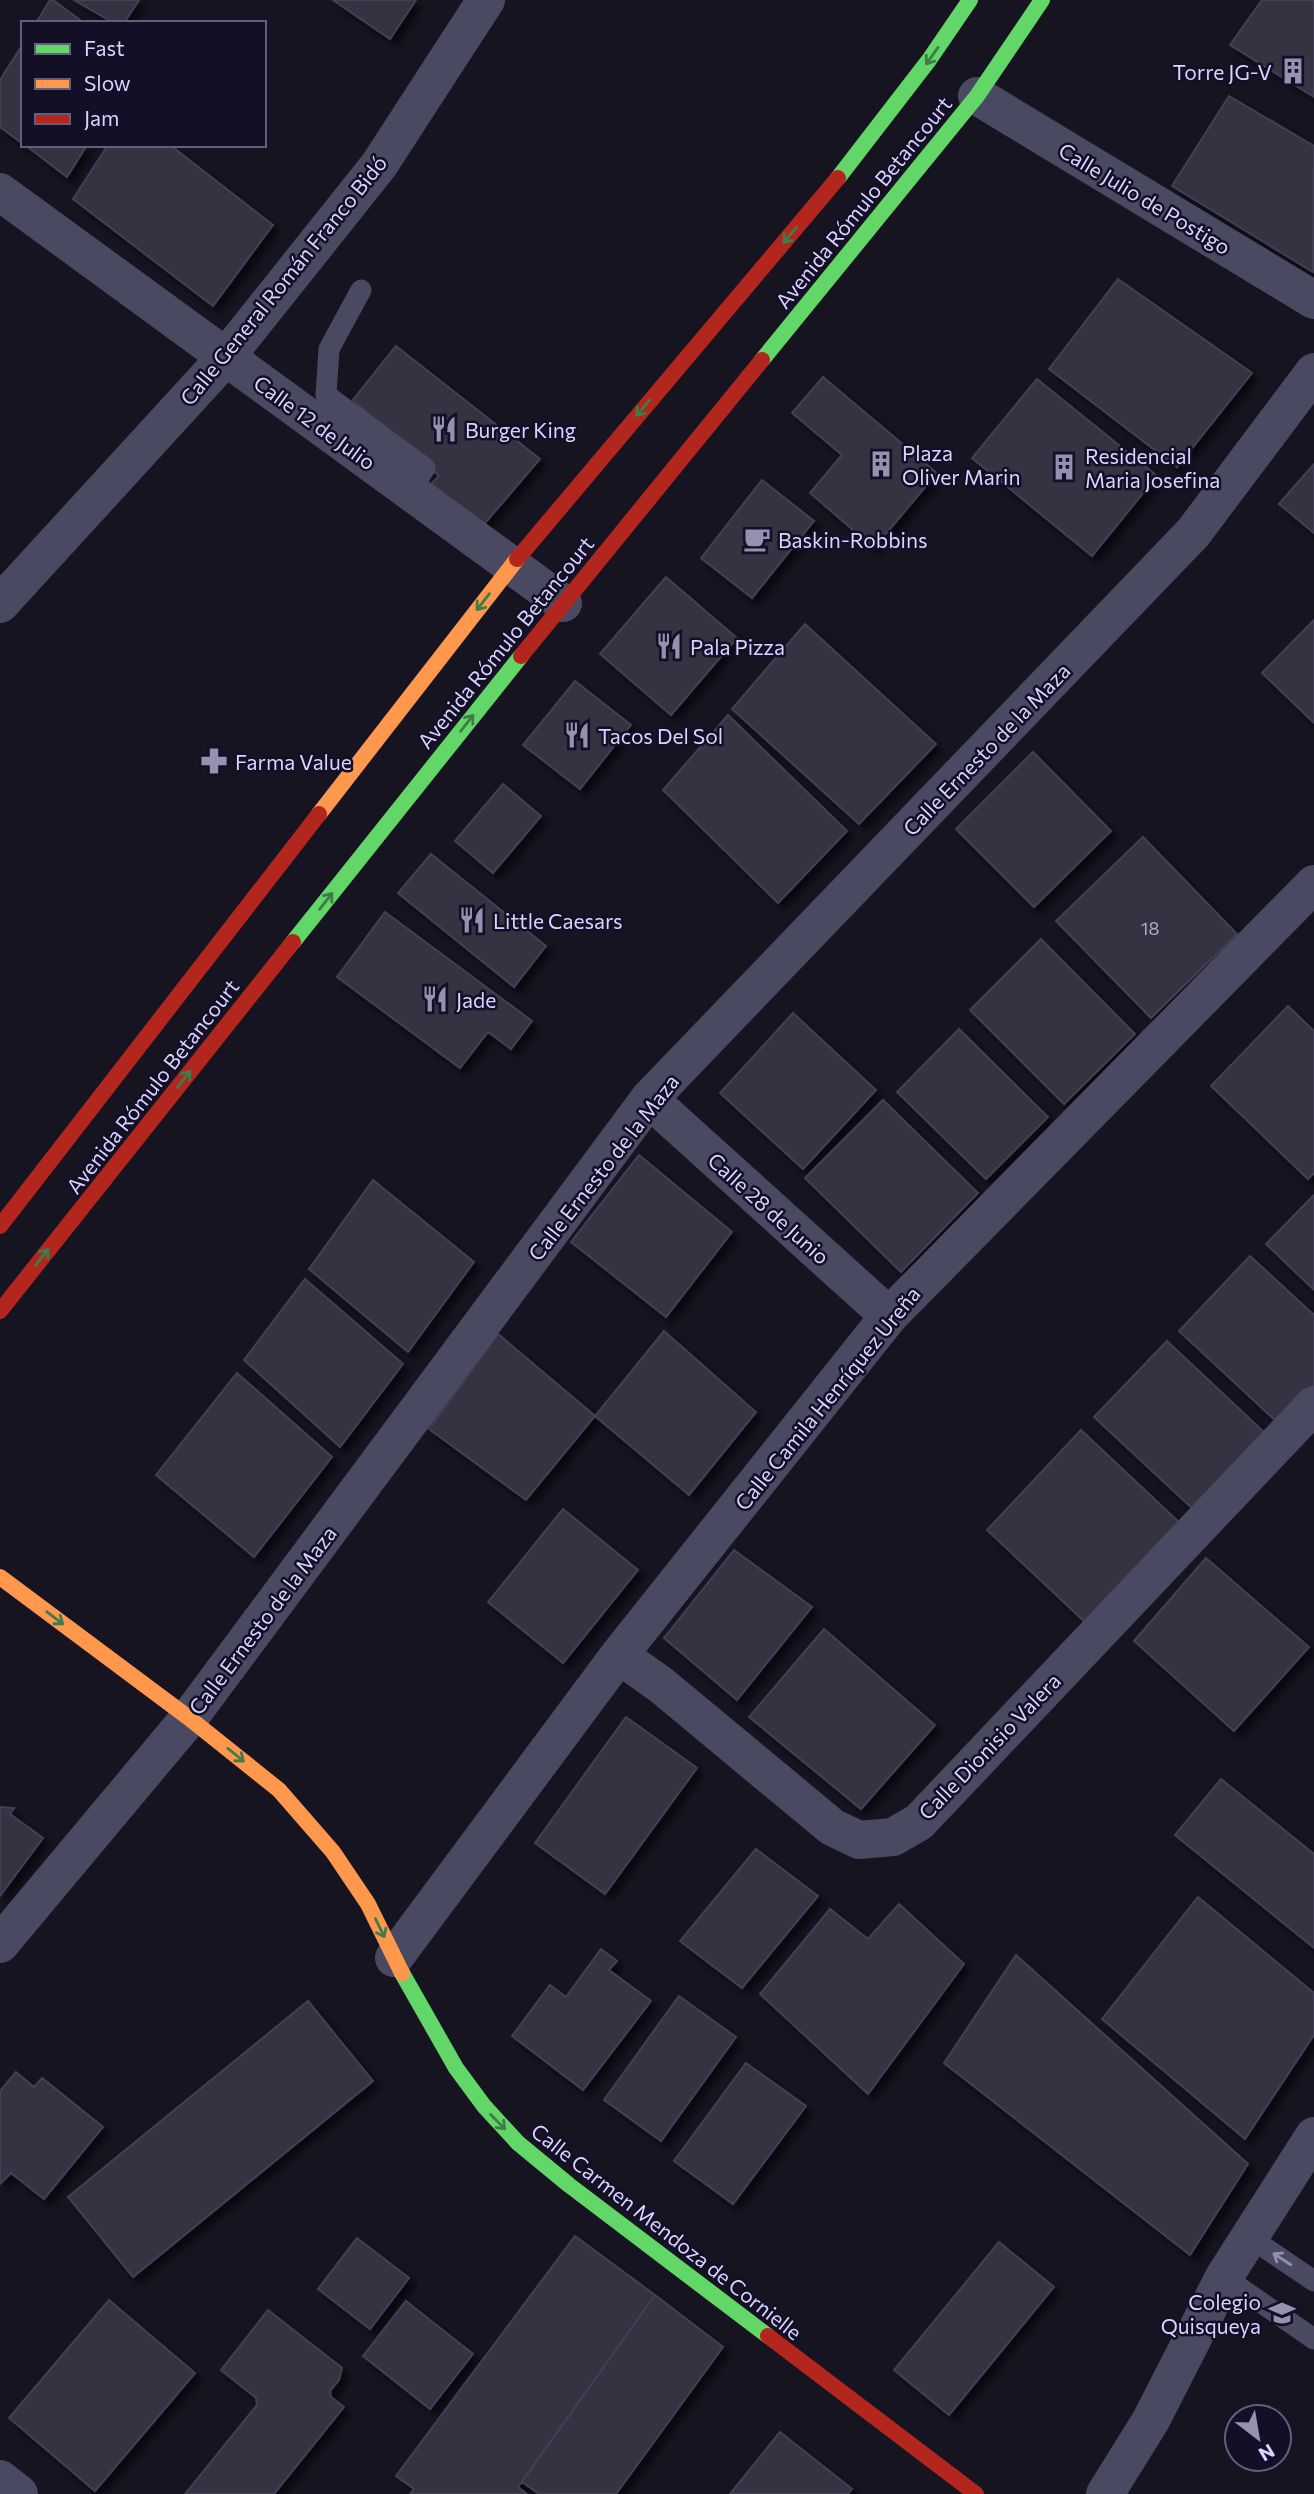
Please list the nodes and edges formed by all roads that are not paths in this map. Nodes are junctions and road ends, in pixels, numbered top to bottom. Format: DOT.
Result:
graph roads {
  1 [pos="486,0"];
  2 [pos="970,0"];
  3 [pos="1042,0"];
  4 [pos="977,96"];
  5 [pos="0,192"];
  6 [pos="361,290"];
  7 [pos="1314,300"];
  8 [pos="226,357"];
  9 [pos="1314,372"];
  10 [pos="410,491"];
  11 [pos="512,565"];
  12 [pos="563,603"];
  13 [pos="0,604"];
  14 [pos="1314,884"];
  15 [pos="649,1099"];
  16 [pos="0,1226"];
  17 [pos="0,1311"];
  18 [pos="889,1316"];
  19 [pos="1314,1405"];
  20 [pos="0,1577"];
  21 [pos="619,1655"];
  22 [pos="189,1718"];
  23 [pos="0,1944"];
  24 [pos="394,1958"];
  25 [pos="1314,2136"];
  26 [pos="1249,2238"];
  27 [pos="1224,2277"];
  28 [pos="1314,2281"];
  29 [pos="1314,2339"];
  30 [pos="0,2479"];
  31 [pos="19,2494"];
  32 [pos="976,2494"];
  33 [pos="1105,2494"];
  1 -- 8 [label="street, Calle General Román Franco Bidó"];
  2 -- 11 [label="main road, Avenida Rómulo Betancourt, one-way"];
  3 -- 4 [label="main road, Avenida Rómulo Betancourt"];
  4 -- 7 [label="street, Calle Julio de Postigo"];
  4 -- 12 [label="main road, Avenida Rómulo Betancourt"];
  5 -- 8 [label="street, Calle 12 de Julio"];
  6 -- 10 [label="lane"];
  8 -- 10 [label="street, Calle 12 de Julio"];
  8 -- 13 [label="street, Calle General Román Franco Bidó"];
  9 -- 15 [label="street, Calle Ernesto de la Maza"];
  10 -- 11 [label="street, Calle 12 de Julio"];
  11 -- 12 [label="street, Calle 12 de Julio"];
  11 -- 16 [label="main road, Avenida Rómulo Betancourt, one-way"];
  17 -- 12 [label="main road, Avenida Rómulo Betancourt, one-way"];
  14 -- 18 [label="street, Calle Camila Henríquez Ureña"];
  15 -- 18 [label="street, Calle 28 de Junio"];
  15 -- 22 [label="street, Calle Ernesto de la Maza"];
  18 -- 21 [label="street, Calle Camila Henríquez Ureña"];
  19 -- 21 [label="street, Calle Dionisio Valera"];
  20 -- 22 [label="main road, Calle Carmen Mendoza de Cornielle, one-way"];
  21 -- 24 [label="street, Calle Camila Henríquez Ureña"];
  22 -- 23 [label="street, Calle Ernesto de la Maza"];
  22 -- 24 [label="main road, Calle Carmen Mendoza de Cornielle, one-way"];
  24 -- 32 [label="main road, Calle Carmen Mendoza de Cornielle, one-way"];
  25 -- 26 [label="street"];
  26 -- 27 [label="street"];
  28 -- 26 [label="lane, one-way"];
  27 -- 29 [label="lane"];
  27 -- 33 [label="street"];
  30 -- 31 [label="street"];
}
